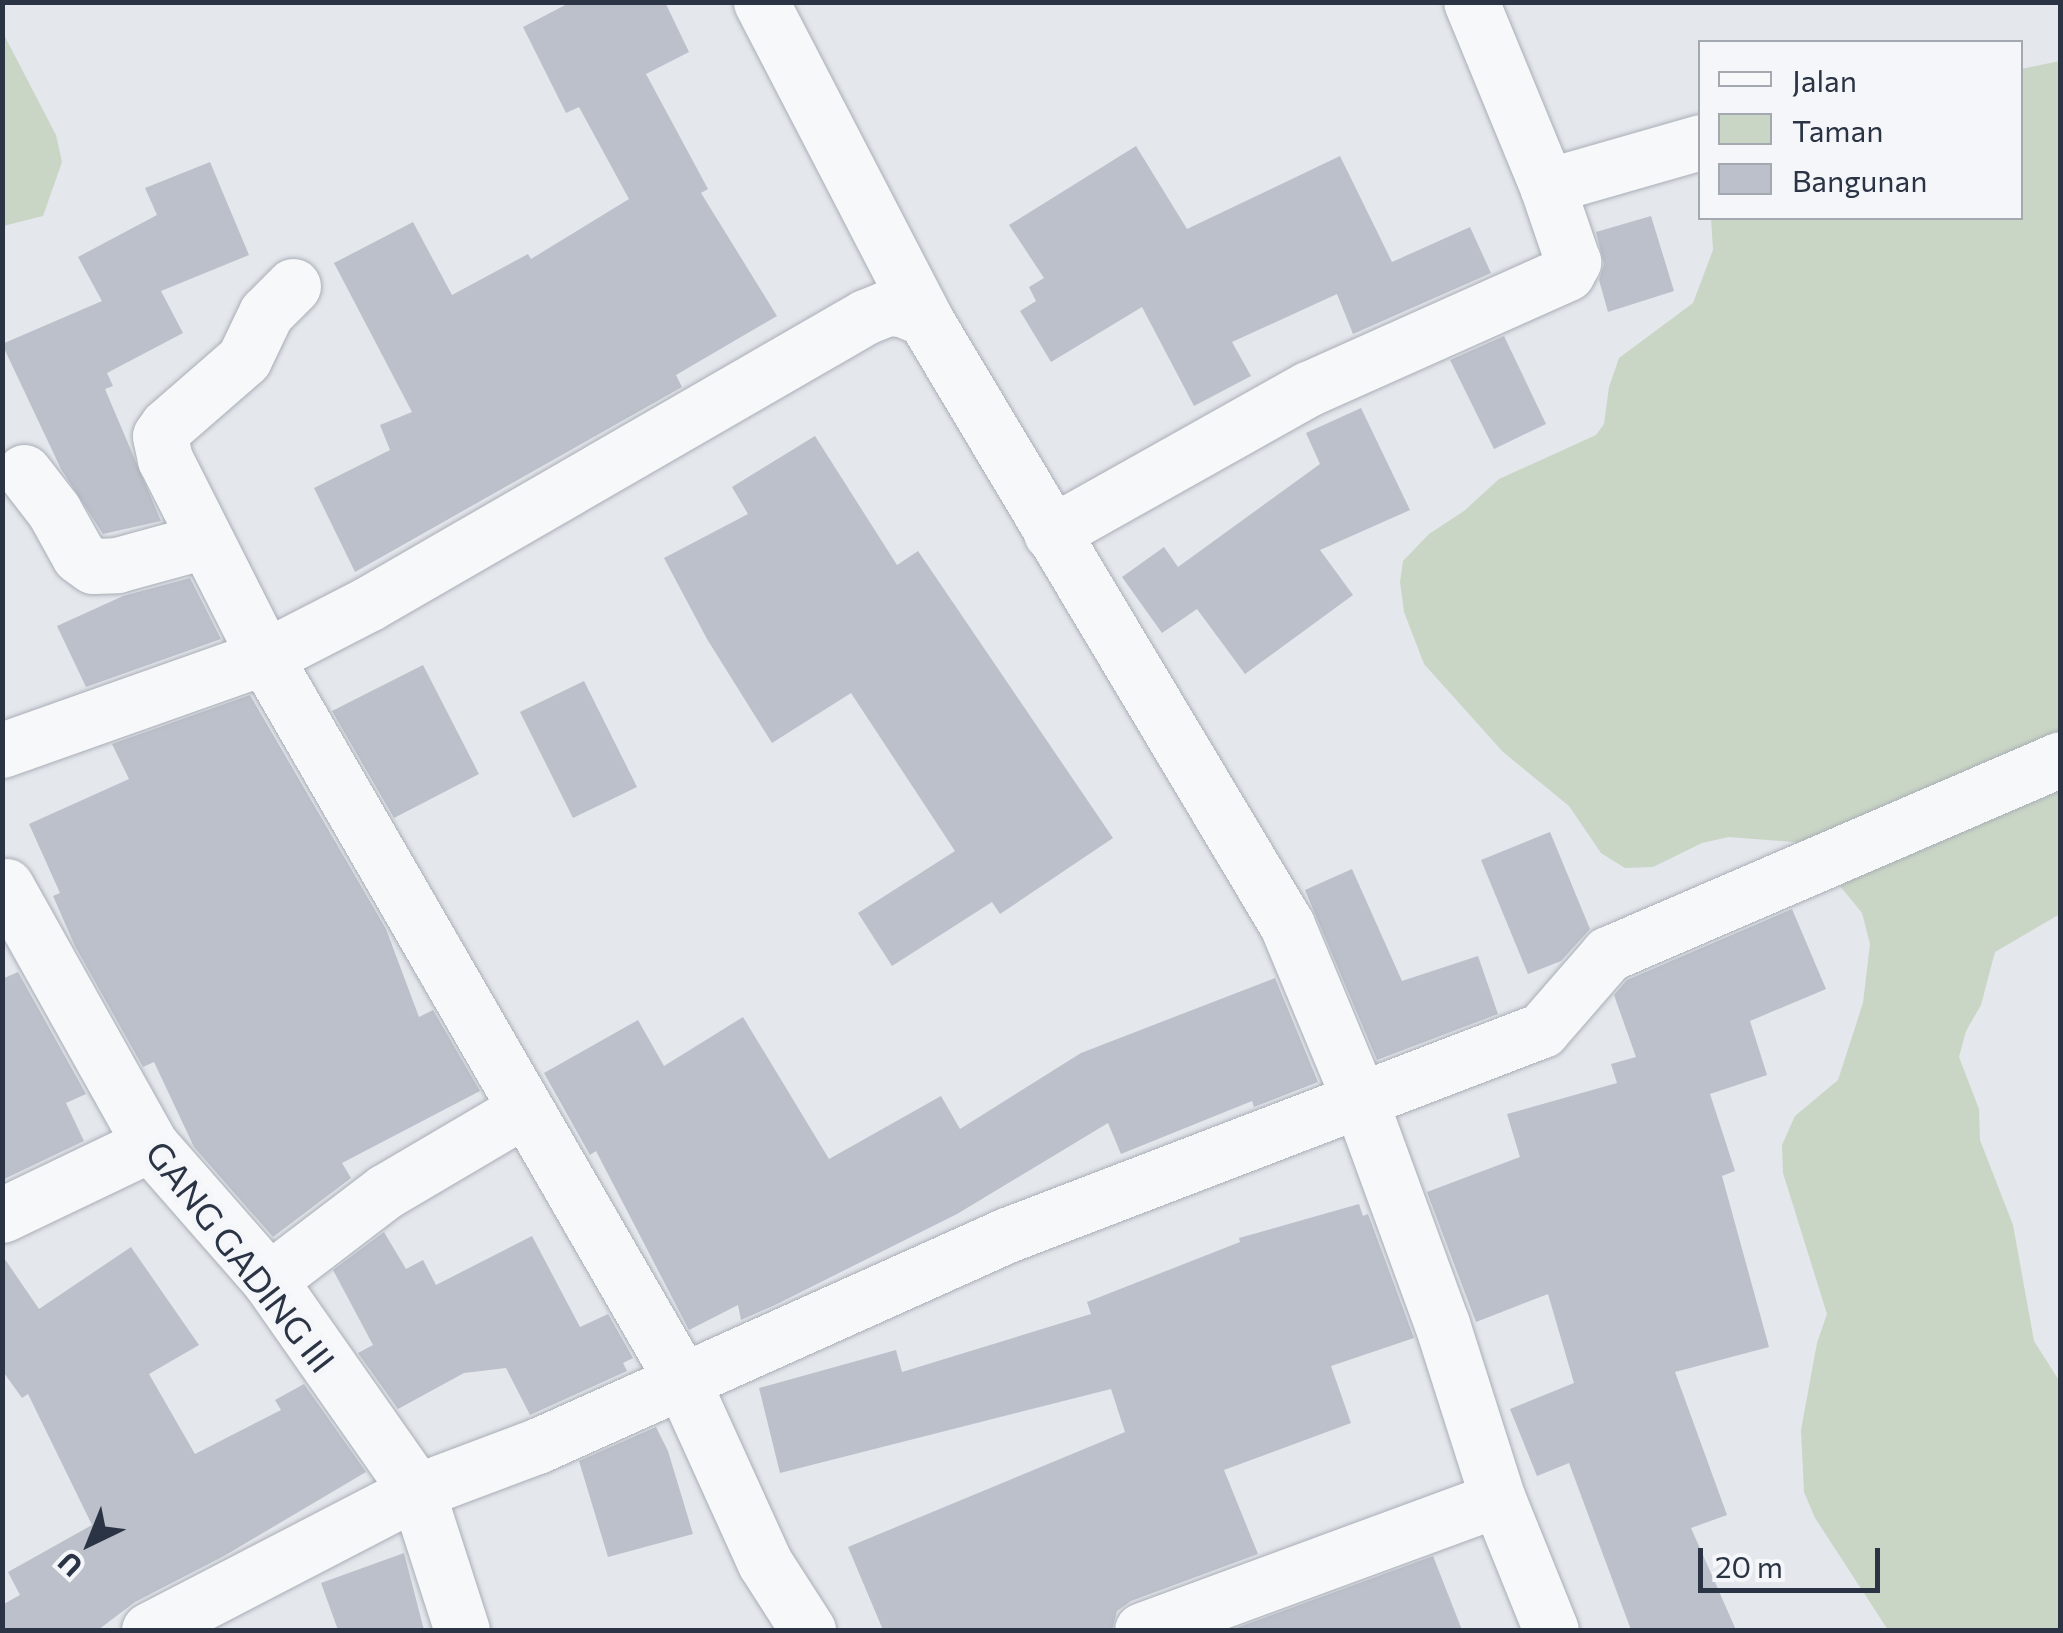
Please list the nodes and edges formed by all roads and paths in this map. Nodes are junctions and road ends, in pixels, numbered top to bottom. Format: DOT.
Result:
graph roads {
  1 [pos="761,2"];
  2 [pos="1471,2"];
  3 [pos="1698,143"];
  4 [pos="1547,186"];
  5 [pos="293,286"];
  6 [pos="925,318"];
  7 [pos="24,472"];
  8 [pos="1051,533"];
  9 [pos="205,541"];
  10 [pos="264,658"];
  11 [pos="2,750"];
  12 [pos="2060,759"];
  13 [pos="4,884"];
  14 [pos="1361,1103"];
  15 [pos="525,1109"];
  16 [pos="150,1144"];
  17 [pos="2,1215"];
  18 [pos="269,1280"];
  19 [pos="682,1378"];
  20 [pos="417,1491"];
  21 [pos="1498,1500"];
  22 [pos="149,1630"];
  23 [pos="462,1630"];
  24 [pos="808,1630"];
  25 [pos="1142,1630"];
  26 [pos="1551,1630"];
  1 -- 6 [label="street"];
  2 -- 4 [label="street"];
  3 -- 4 [label="street"];
  4 -- 8 [label="street"];
  5 -- 9 [label="street"];
  6 -- 8 [label="street"];
  6 -- 10 [label="street"];
  7 -- 9 [label="street"];
  8 -- 14 [label="street"];
  9 -- 10 [label="street"];
  10 -- 11 [label="street"];
  10 -- 15 [label="street"];
  12 -- 14 [label="street"];
  13 -- 16 [label="street, GANG GADING III"];
  14 -- 19 [label="street"];
  14 -- 21 [label="street"];
  15 -- 18 [label="street"];
  15 -- 19 [label="street"];
  16 -- 17 [label="street"];
  16 -- 18 [label="street, GANG GADING III"];
  18 -- 20 [label="street, GANG GADING III"];
  19 -- 20 [label="street"];
  19 -- 24 [label="street"];
  20 -- 22 [label="street"];
  20 -- 23 [label="street, GANG GADING III"];
  21 -- 25 [label="street"];
  21 -- 26 [label="street"];
}
